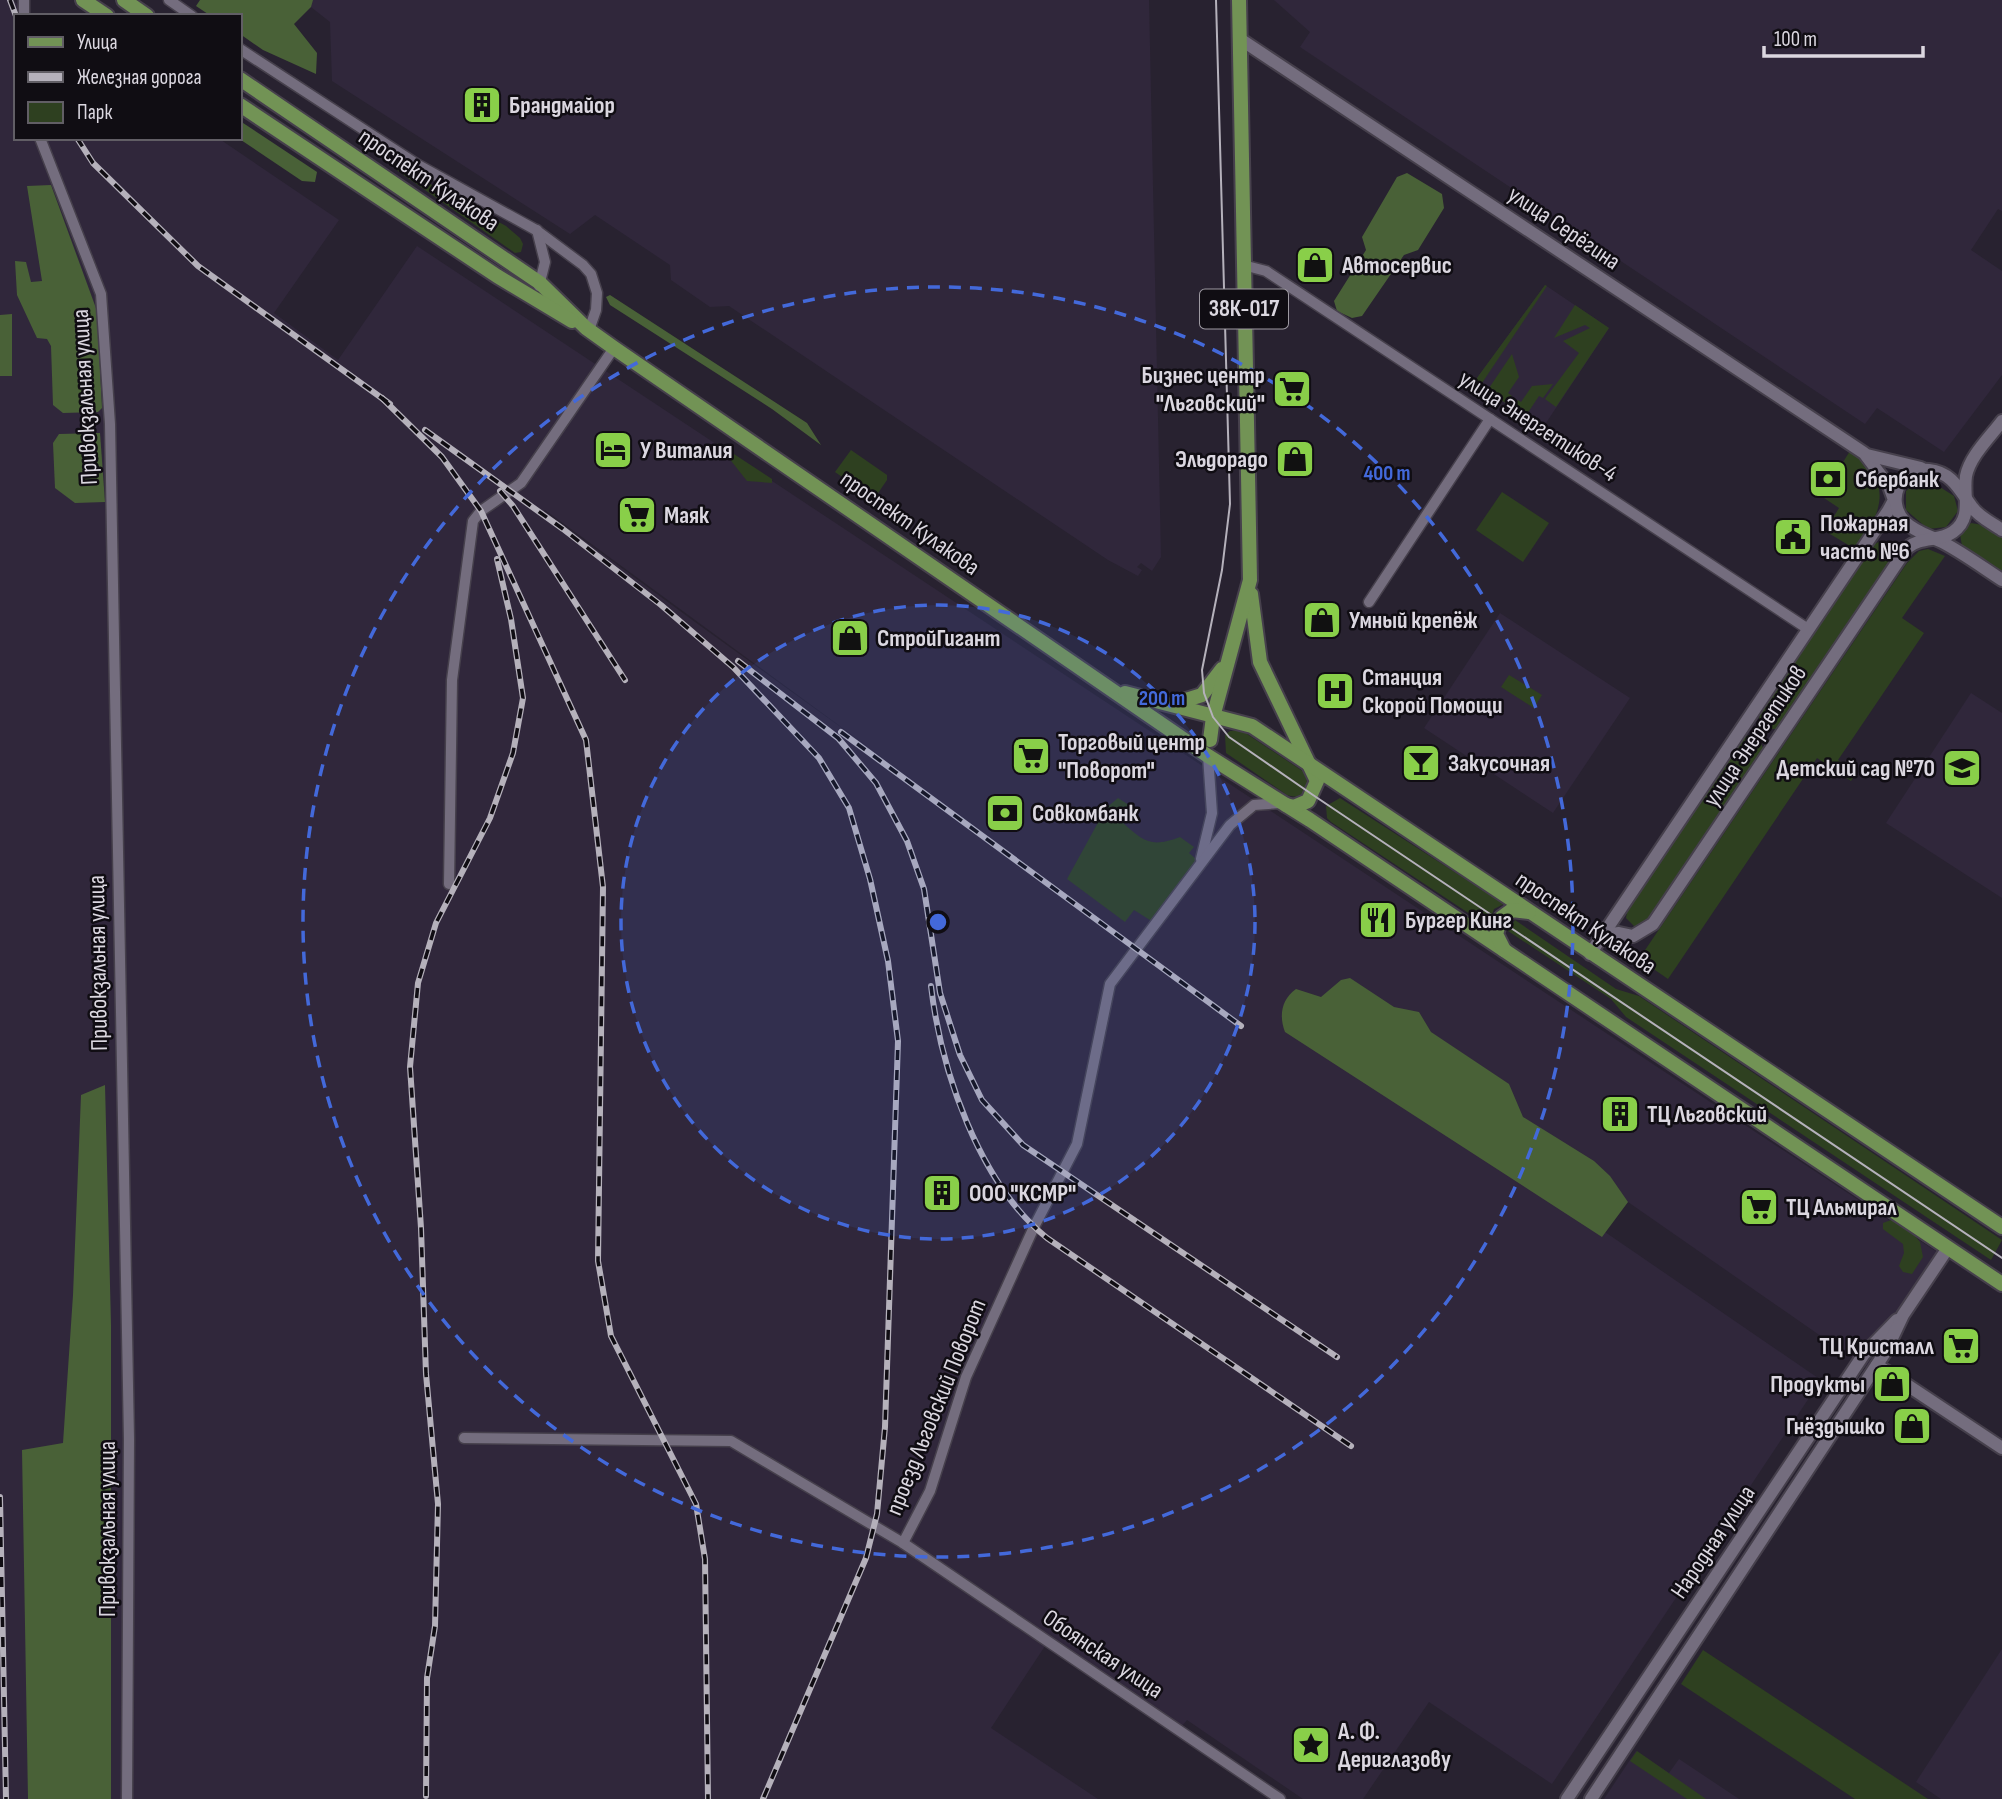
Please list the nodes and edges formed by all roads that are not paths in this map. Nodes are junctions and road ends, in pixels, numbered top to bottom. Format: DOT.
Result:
graph roads {
  1 [pos="83,0"];
  2 [pos="124,0"];
  3 [pos="169,0"];
  4 [pos="1239,0"];
  5 [pos="104,14"];
  6 [pos="144,14"];
  7 [pos="189,14"];
  8 [pos="1240,38"];
  9 [pos="242,49"];
  10 [pos="242,80"];
  11 [pos="242,106"];
  12 [pos="41,140"];
  13 [pos="536,230"];
  14 [pos="1243,265"];
  15 [pos="541,283"];
  16 [pos="531,298"];
  17 [pos="587,329"];
  18 [pos="614,348"];
  19 [pos="1490,419"];
  20 [pos="2002,421"];
  21 [pos="1864,453"];
  22 [pos="1970,464"];
  23 [pos="1929,470"];
  24 [pos="1966,494"];
  25 [pos="1894,500"];
  26 [pos="2002,530"];
  27 [pos="1930,537"];
  28 [pos="1250,580"];
  29 [pos="2002,580"];
  30 [pos="1369,602"];
  31 [pos="1808,629"];
  32 [pos="1237,636"];
  33 [pos="1108,686"];
  34 [pos="1162,705"];
  35 [pos="1214,715"];
  36 [pos="1252,726"];
  37 [pos="1210,740"];
  38 [pos="1208,756"];
  39 [pos="1312,766"];
  40 [pos="1286,805"];
  41 [pos="1197,869"];
  42 [pos="449,884"];
  43 [pos="1531,912"];
  44 [pos="1603,935"];
  45 [pos="1504,950"];
  46 [pos="1590,954"];
  47 [pos="2002,1227"];
  48 [pos="1948,1248"];
  49 [pos="2002,1284"];
  50 [pos="1903,1315"];
  51 [pos="1864,1354"];
  52 [pos="1877,1365"];
  53 [pos="464,1438"];
  54 [pos="2002,1448"];
  55 [pos="903,1543"];
  56 [pos="127,1799"];
  57 [pos="1280,1799"];
  58 [pos="1567,1799"];
  59 [pos="1591,1799"];
  1 -- 5 [label="main road"];
  2 -- 6 [label="main road"];
  3 -- 7 [label="street"];
  4 -- 8 [label="main road, 38К-017"];
  8 -- 14 [label="main road, 38К-017"];
  8 -- 21 [label="street, улица Серёгина"];
  9 -- 13 [label="street"];
  10 -- 15 [label="main road, проспект Кулакова"];
  11 -- 16 [label="main road, проспект Кулакова"];
  12 -- 56 [label="street, Привокзальная улица"];
  13 -- 15 [label="street"];
  13 -- 17 [label="street"];
  14 -- 19 [label="street, улица Энергетиков-4"];
  14 -- 28 [label="main road, 38К-017"];
  15 -- 16 [label="street"];
  15 -- 17 [label="main road, проспект Кулакова"];
  16 -- 17 [label="main road, проспект Кулакова"];
  17 -- 18 [label="main road, проспект Кулакова"];
  18 -- 33 [label="main road, проспект Кулакова"];
  18 -- 42 [label="street"];
  19 -- 30 [label="street"];
  19 -- 31 [label="street, улица Энергетиков-4"];
  20 -- 22 [label="street"];
  21 -- 23 [label="street"];
  21 -- 25 [label="street"];
  22 -- 23 [label="street"];
  22 -- 24 [label="street"];
  23 -- 24 [label="street"];
  23 -- 25 [label="street"];
  24 -- 26 [label="street"];
  24 -- 27 [label="street"];
  25 -- 27 [label="street"];
  25 -- 31 [label="street, улица Энергетиков"];
  27 -- 29 [label="street"];
  27 -- 44 [label="street, улица Энергетиков"];
  28 -- 32 [label="main road"];
  28 -- 39 [label="main road, проспект Кулакова"];
  31 -- 44 [label="street, улица Энергетиков"];
  32 -- 34 [label="main road"];
  32 -- 35 [label="main road"];
  33 -- 34 [label="main road"];
  33 -- 38 [label="main road, проспект Кулакова"];
  34 -- 35 [label="main road"];
  35 -- 36 [label="main road"];
  35 -- 37 [label="main road"];
  36 -- 37 [label="main road"];
  36 -- 39 [label="main road"];
  37 -- 38 [label="main road"];
  38 -- 40 [label="main road, проспект Кулакова"];
  38 -- 41 [label="street"];
  39 -- 40 [label="main road"];
  39 -- 43 [label="main road, проспект Кулакова"];
  40 -- 41 [label="street, проезд Льговский Поворот"];
  40 -- 45 [label="main road"];
  41 -- 55 [label="street, проезд Льговский Поворот"];
  43 -- 45 [label="main road"];
  43 -- 46 [label="main road, проспект Кулакова"];
  44 -- 46 [label="street, улица Энергетиков"];
  45 -- 48 [label="main road"];
  46 -- 47 [label="main road, проспект Кулакова"];
  48 -- 49 [label="main road"];
  48 -- 50 [label="street, Народная улица"];
  50 -- 51 [label="street, Народная улица"];
  50 -- 52 [label="street, Народная улица"];
  51 -- 52 [label="street"];
  51 -- 58 [label="street, Народная улица"];
  52 -- 54 [label="street"];
  52 -- 59 [label="street, Народная улица"];
  53 -- 55 [label="street, проезд Льговский Поворот"];
  55 -- 57 [label="street, Обоянская улица"];
}
